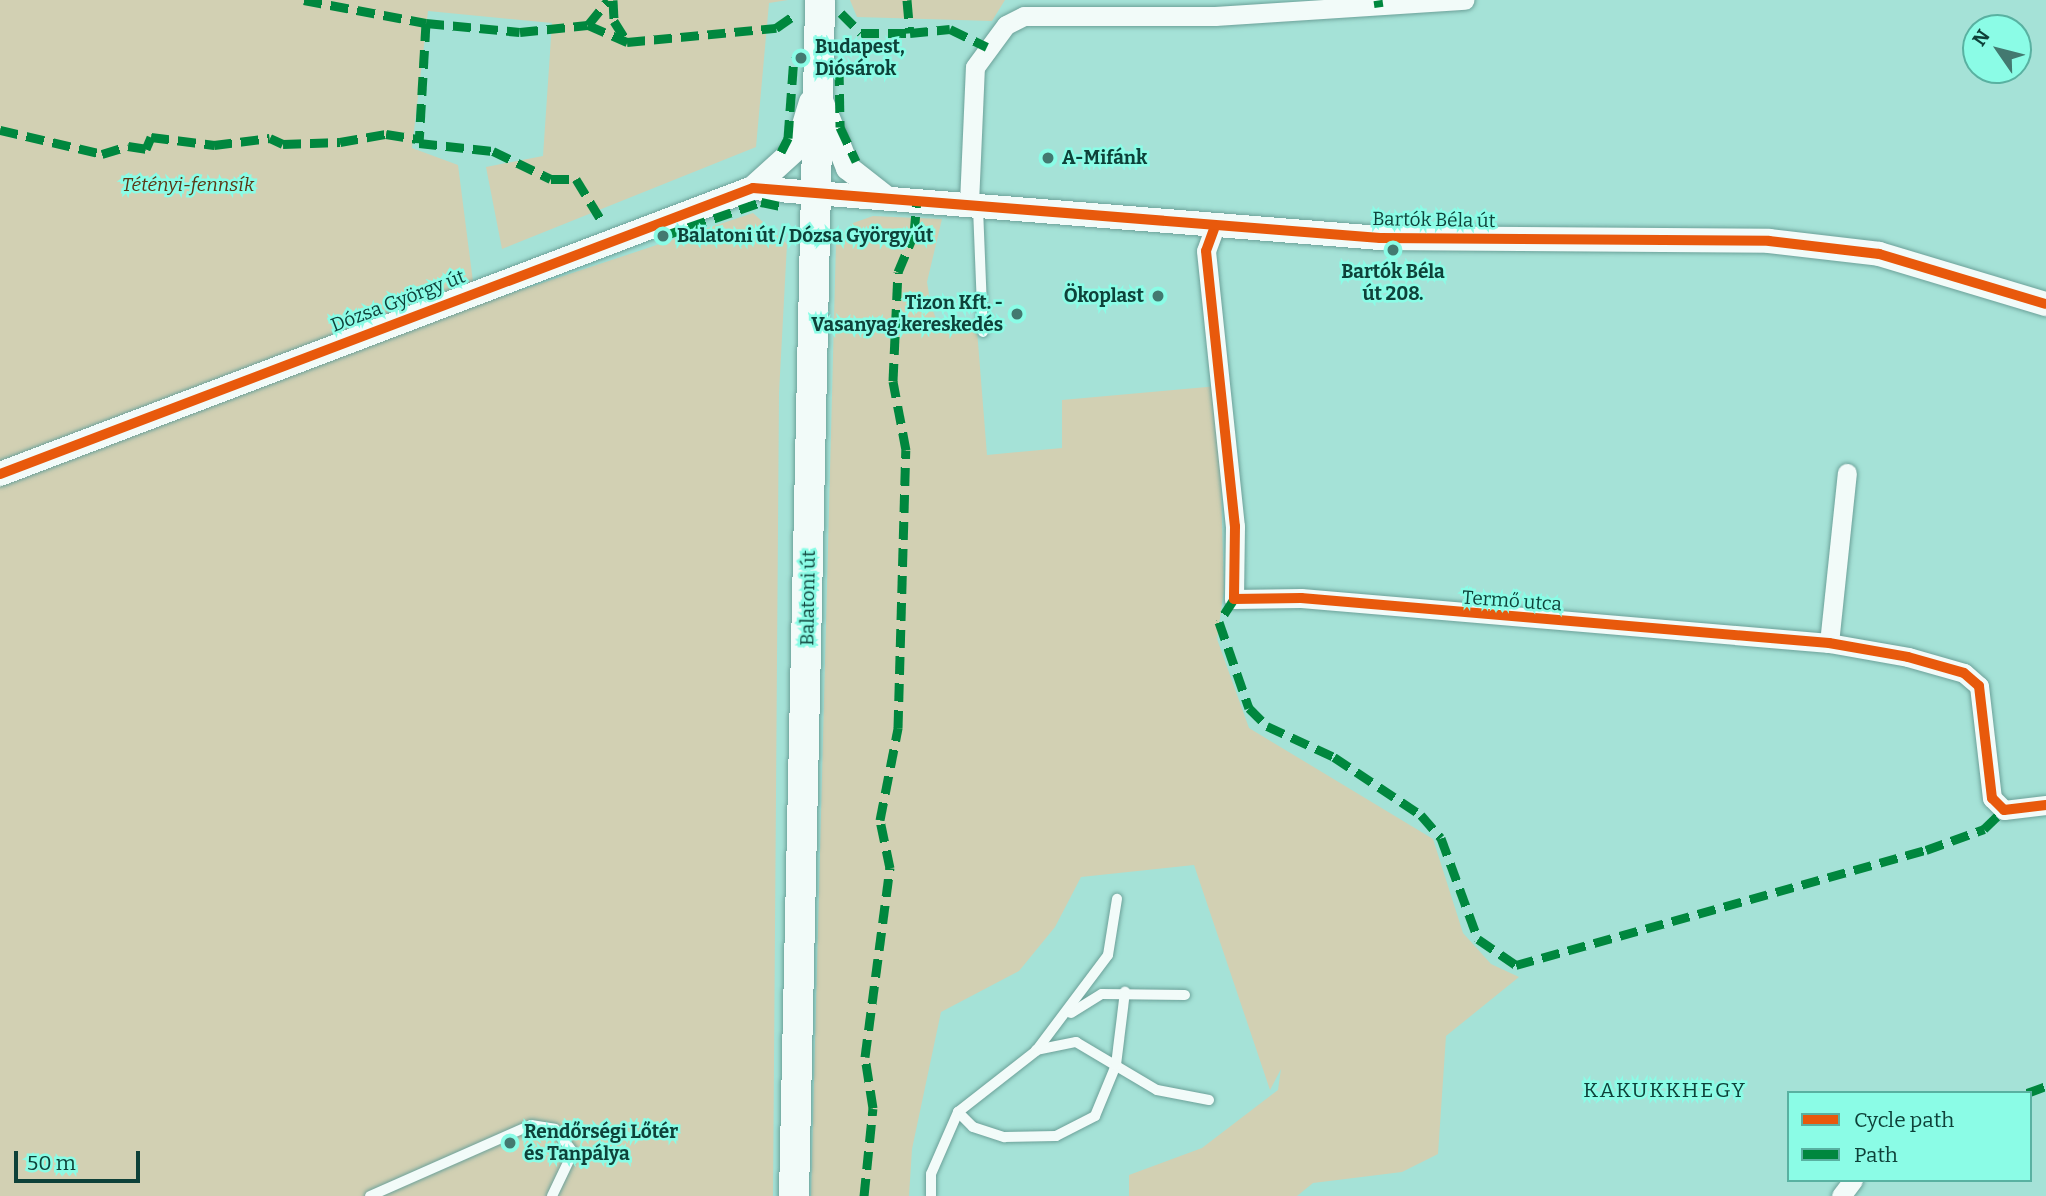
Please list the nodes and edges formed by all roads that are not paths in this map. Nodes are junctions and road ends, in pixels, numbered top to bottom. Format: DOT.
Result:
graph roads {
  1 [pos="820,0"];
  2 [pos="1464,0"];
  3 [pos="815,80"];
  4 [pos="753,188"];
  5 [pos="814,193"];
  6 [pos="886,197"];
  7 [pos="973,204"];
  8 [pos="1214,229"];
  9 [pos="2046,304"];
  10 [pos="984,332"];
  11 [pos="1847,473"];
  12 [pos="0,474"];
  13 [pos="1829,643"];
  14 [pos="2046,805"];
  15 [pos="1117,899"];
  16 [pos="1125,992"];
  17 [pos="1185,995"];
  18 [pos="1065,1017"];
  19 [pos="1036,1051"];
  20 [pos="1116,1065"];
  21 [pos="1209,1100"];
  22 [pos="958,1112"];
  23 [pos="370,1196"];
  24 [pos="552,1196"];
  25 [pos="794,1196"];
  26 [pos="931,1196"];
  1 -- 3 [label="main road, Balatoni út"];
  2 -- 7 [label="street"];
  3 -- 4 [label="street"];
  3 -- 5 [label="main road, Balatoni út"];
  3 -- 6 [label="street"];
  4 -- 5 [label="street, Dózsa György út"];
  4 -- 12 [label="street, Dózsa György út"];
  5 -- 6 [label="street, Bartók Béla út"];
  5 -- 25 [label="main road, Balatoni út"];
  6 -- 7 [label="street, Bartók Béla út"];
  7 -- 8 [label="street, Bartók Béla út"];
  7 -- 10 [label="lane"];
  8 -- 9 [label="street, Bartók Béla út"];
  8 -- 13 [label="street, Termő utca"];
  11 -- 13 [label="street"];
  13 -- 14 [label="street, Termő utca"];
  15 -- 18 [label="lane"];
  16 -- 17 [label="lane"];
  16 -- 18 [label="lane"];
  16 -- 20 [label="lane"];
  18 -- 19 [label="lane"];
  19 -- 20 [label="lane"];
  19 -- 22 [label="lane"];
  20 -- 21 [label="lane"];
  20 -- 22 [label="lane"];
  22 -- 26 [label="lane"];
  23 -- 24 [label="lane"];
}
